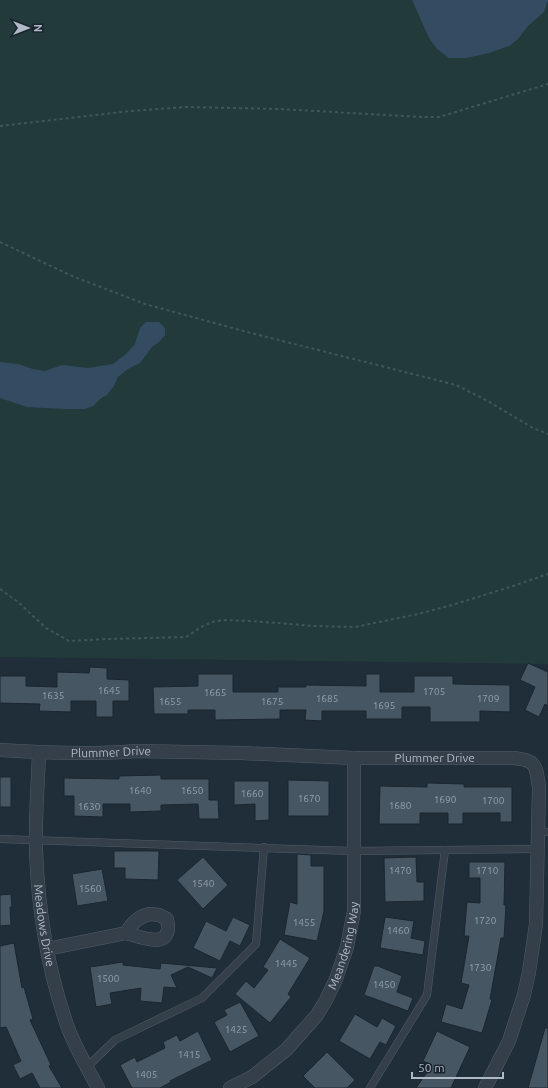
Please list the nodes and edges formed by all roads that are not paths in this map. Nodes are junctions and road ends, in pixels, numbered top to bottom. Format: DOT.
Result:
graph roads {
  1 [pos="0,750"];
  2 [pos="39,753"];
  3 [pos="354,758"];
  4 [pos="543,831"];
  5 [pos="0,839"];
  6 [pos="36,840"];
  7 [pos="264,848"];
  8 [pos="537,849"];
  9 [pos="445,850"];
  10 [pos="353,851"];
  11 [pos="126,933"];
  12 [pos="47,949"];
  13 [pos="86,1066"];
  14 [pos="98,1088"];
  15 [pos="230,1088"];
  16 [pos="370,1088"];
  17 [pos="485,1088"];
  1 -- 2 [label="street, Plummer Drive"];
  2 -- 3 [label="street, Plummer Drive"];
  2 -- 6 [label="street, Meadows Drive"];
  3 -- 4 [label="street, Plummer Drive"];
  3 -- 10 [label="street, Meandering Way"];
  4 -- 8 [label="street, Plummer Drive"];
  5 -- 6 [label="lane"];
  6 -- 7 [label="lane"];
  6 -- 12 [label="street, Meadows Drive"];
  7 -- 10 [label="lane"];
  7 -- 13 [label="lane"];
  8 -- 9 [label="lane"];
  8 -- 17 [label="street, Plummer Drive"];
  9 -- 10 [label="lane"];
  9 -- 16 [label="lane"];
  10 -- 15 [label="street, Meandering Way"];
  11 -- 12 [label="street"];
  12 -- 13 [label="street, Meadows Drive"];
  13 -- 14 [label="street, Meadows Drive"];
}
